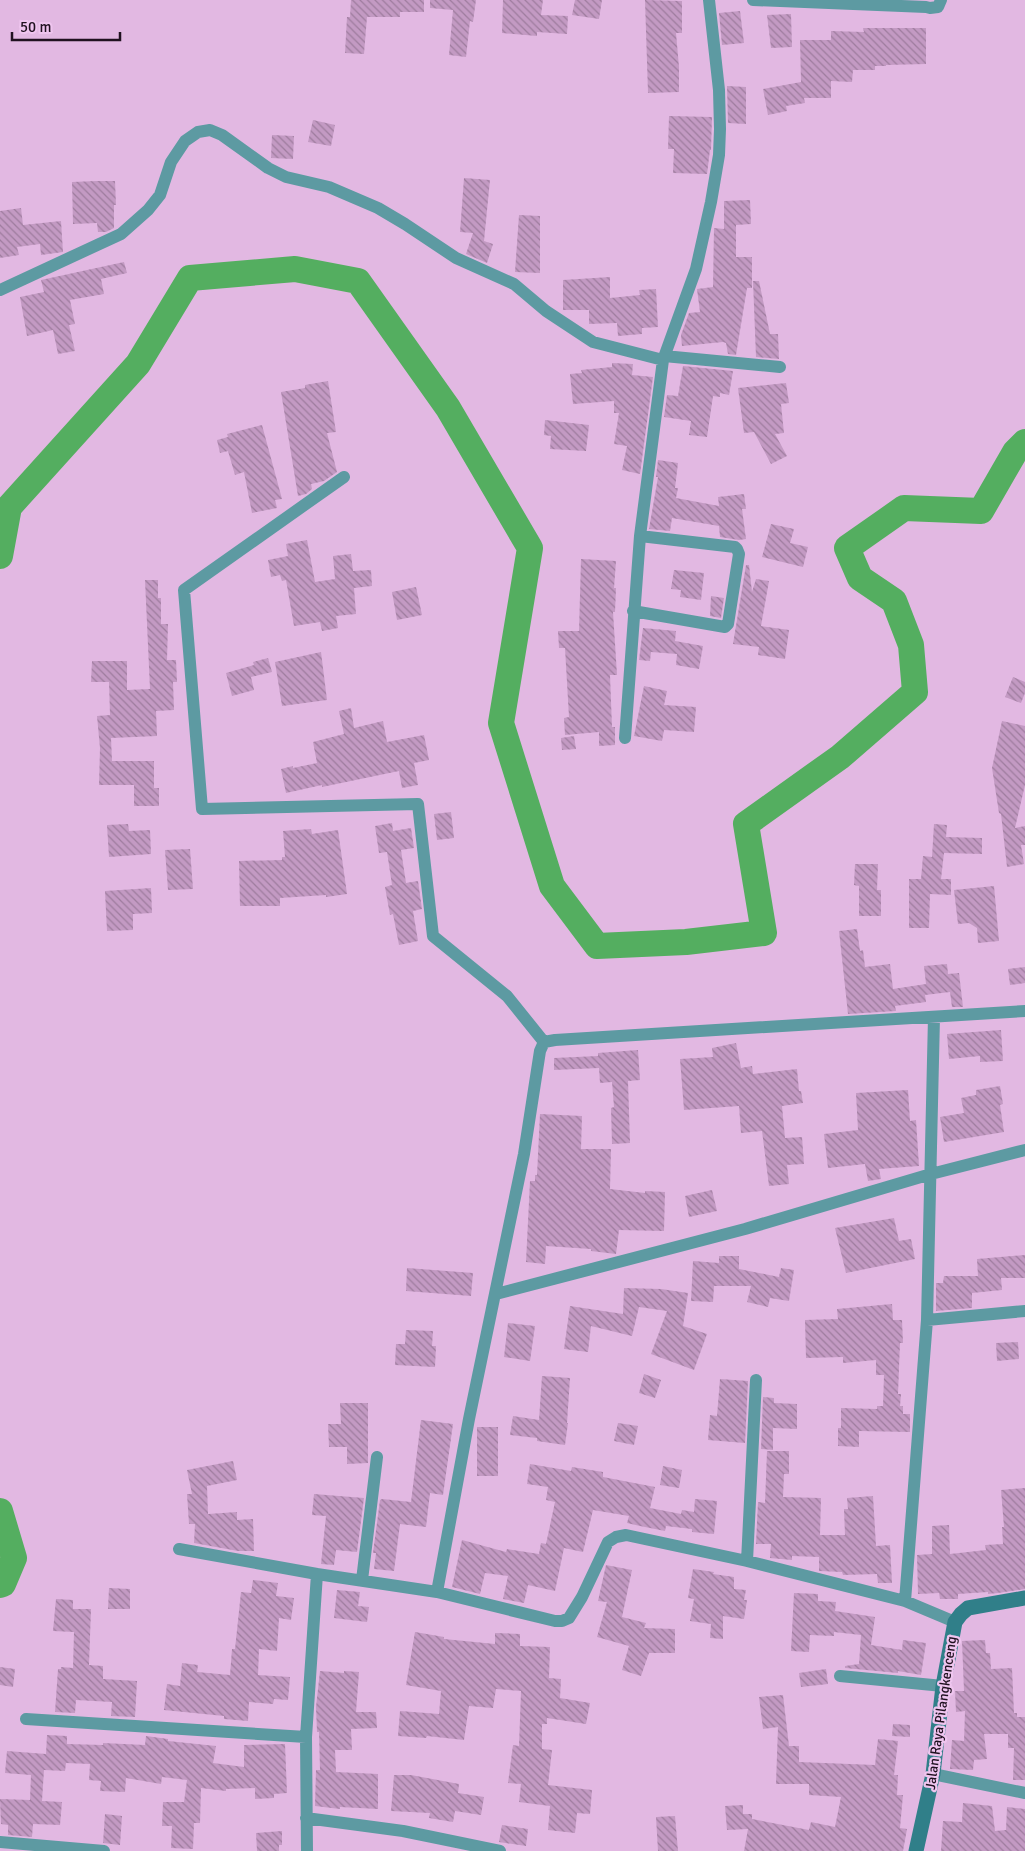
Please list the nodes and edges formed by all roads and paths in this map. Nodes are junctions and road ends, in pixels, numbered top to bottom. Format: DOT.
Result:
graph roads {
  1 [pos="709,0"];
  2 [pos="757,0"];
  3 [pos="940,0"];
  4 [pos="0,290"];
  5 [pos="664,358"];
  6 [pos="780,368"];
  7 [pos="344,477"];
  8 [pos="640,536"];
  9 [pos="633,610"];
  10 [pos="625,738"];
  11 [pos="1025,1011"];
  12 [pos="934,1017"];
  13 [pos="544,1042"];
  14 [pos="1025,1150"];
  15 [pos="931,1174"];
  16 [pos="496,1294"];
  17 [pos="1025,1311"];
  18 [pos="927,1320"];
  19 [pos="756,1380"];
  20 [pos="377,1457"];
  21 [pos="180,1550"];
  22 [pos="747,1561"];
  23 [pos="317,1574"];
  24 [pos="362,1580"];
  25 [pos="437,1592"];
  26 [pos="1025,1598"];
  27 [pos="905,1601"];
  28 [pos="955,1622"];
  29 [pos="840,1676"];
  30 [pos="943,1686"];
  31 [pos="26,1718"];
  32 [pos="306,1737"];
  33 [pos="933,1774"];
  34 [pos="1025,1793"];
  35 [pos="306,1818"];
  36 [pos="0,1842"];
  37 [pos="104,1851"];
  38 [pos="307,1851"];
  39 [pos="500,1851"];
  40 [pos="916,1851"];
  1 -- 5 [label="street"];
  2 -- 3 [label="street"];
  4 -- 5 [label="street"];
  5 -- 6 [label="street"];
  5 -- 8 [label="street"];
  7 -- 13 [label="street"];
  8 -- 9 [label="street"];
  8 -- 9 [label="street"];
  9 -- 10 [label="street"];
  11 -- 12 [label="street"];
  12 -- 13 [label="street"];
  12 -- 15 [label="street"];
  13 -- 16 [label="street"];
  14 -- 15 [label="street"];
  15 -- 16 [label="street"];
  15 -- 18 [label="street"];
  16 -- 25 [label="street"];
  17 -- 18 [label="street"];
  18 -- 27 [label="street"];
  19 -- 22 [label="street"];
  20 -- 24 [label="street"];
  21 -- 23 [label="street"];
  22 -- 25 [label="street"];
  22 -- 27 [label="street"];
  23 -- 24 [label="street"];
  23 -- 32 [label="street"];
  24 -- 25 [label="street"];
  26 -- 28 [label="main road, Jalan Raya Pilangkenceng"];
  27 -- 28 [label="street"];
  28 -- 30 [label="main road, Jalan Raya Pilangkenceng"];
  29 -- 30 [label="street"];
  30 -- 33 [label="main road, Jalan Raya Pilangkenceng"];
  31 -- 32 [label="street"];
  32 -- 35 [label="street"];
  33 -- 34 [label="street"];
  33 -- 40 [label="main road, Jalan Raya Pilangkenceng"];
  35 -- 38 [label="street"];
  35 -- 39 [label="street"];
  36 -- 37 [label="street"];
}
